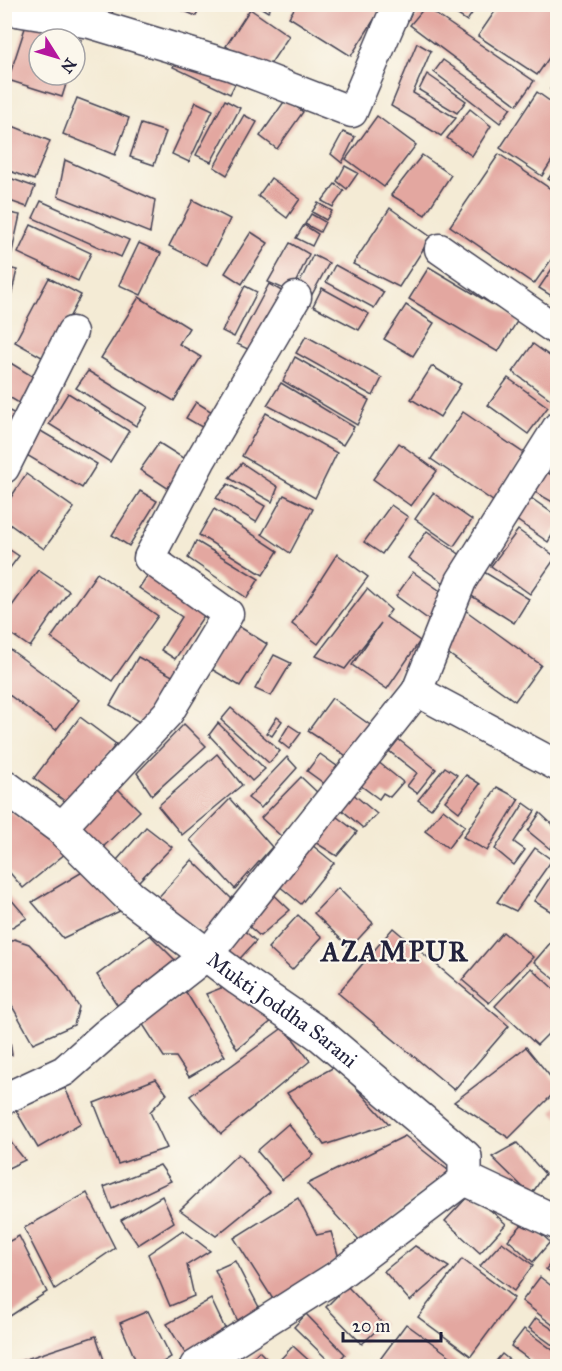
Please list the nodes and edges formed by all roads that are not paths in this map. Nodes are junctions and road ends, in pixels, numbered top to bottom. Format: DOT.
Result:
graph roads {
  1 [pos="398,4"];
  2 [pos="4,9"];
  3 [pos="440,249"];
  4 [pos="296,297"];
  5 [pos="558,331"];
  6 [pos="72,333"];
  7 [pos="558,427"];
  8 [pos="4,468"];
  9 [pos="417,691"];
  10 [pos="558,766"];
  11 [pos="4,786"];
  12 [pos="61,828"];
  13 [pos="207,955"];
  14 [pos="4,1099"];
  15 [pos="465,1179"];
  16 [pos="558,1223"];
  17 [pos="195,1366"];
  1 -- 2 [label="street"];
  3 -- 5 [label="street"];
  4 -- 12 [label="street"];
  6 -- 8 [label="street"];
  7 -- 9 [label="street"];
  9 -- 10 [label="street"];
  9 -- 13 [label="street"];
  11 -- 12 [label="street, Mukti Joddha Sarani"];
  12 -- 13 [label="street, Mukti Joddha Sarani"];
  13 -- 14 [label="street"];
  13 -- 15 [label="street, Mukti Joddha Sarani"];
  15 -- 16 [label="street"];
  15 -- 17 [label="street"];
}
